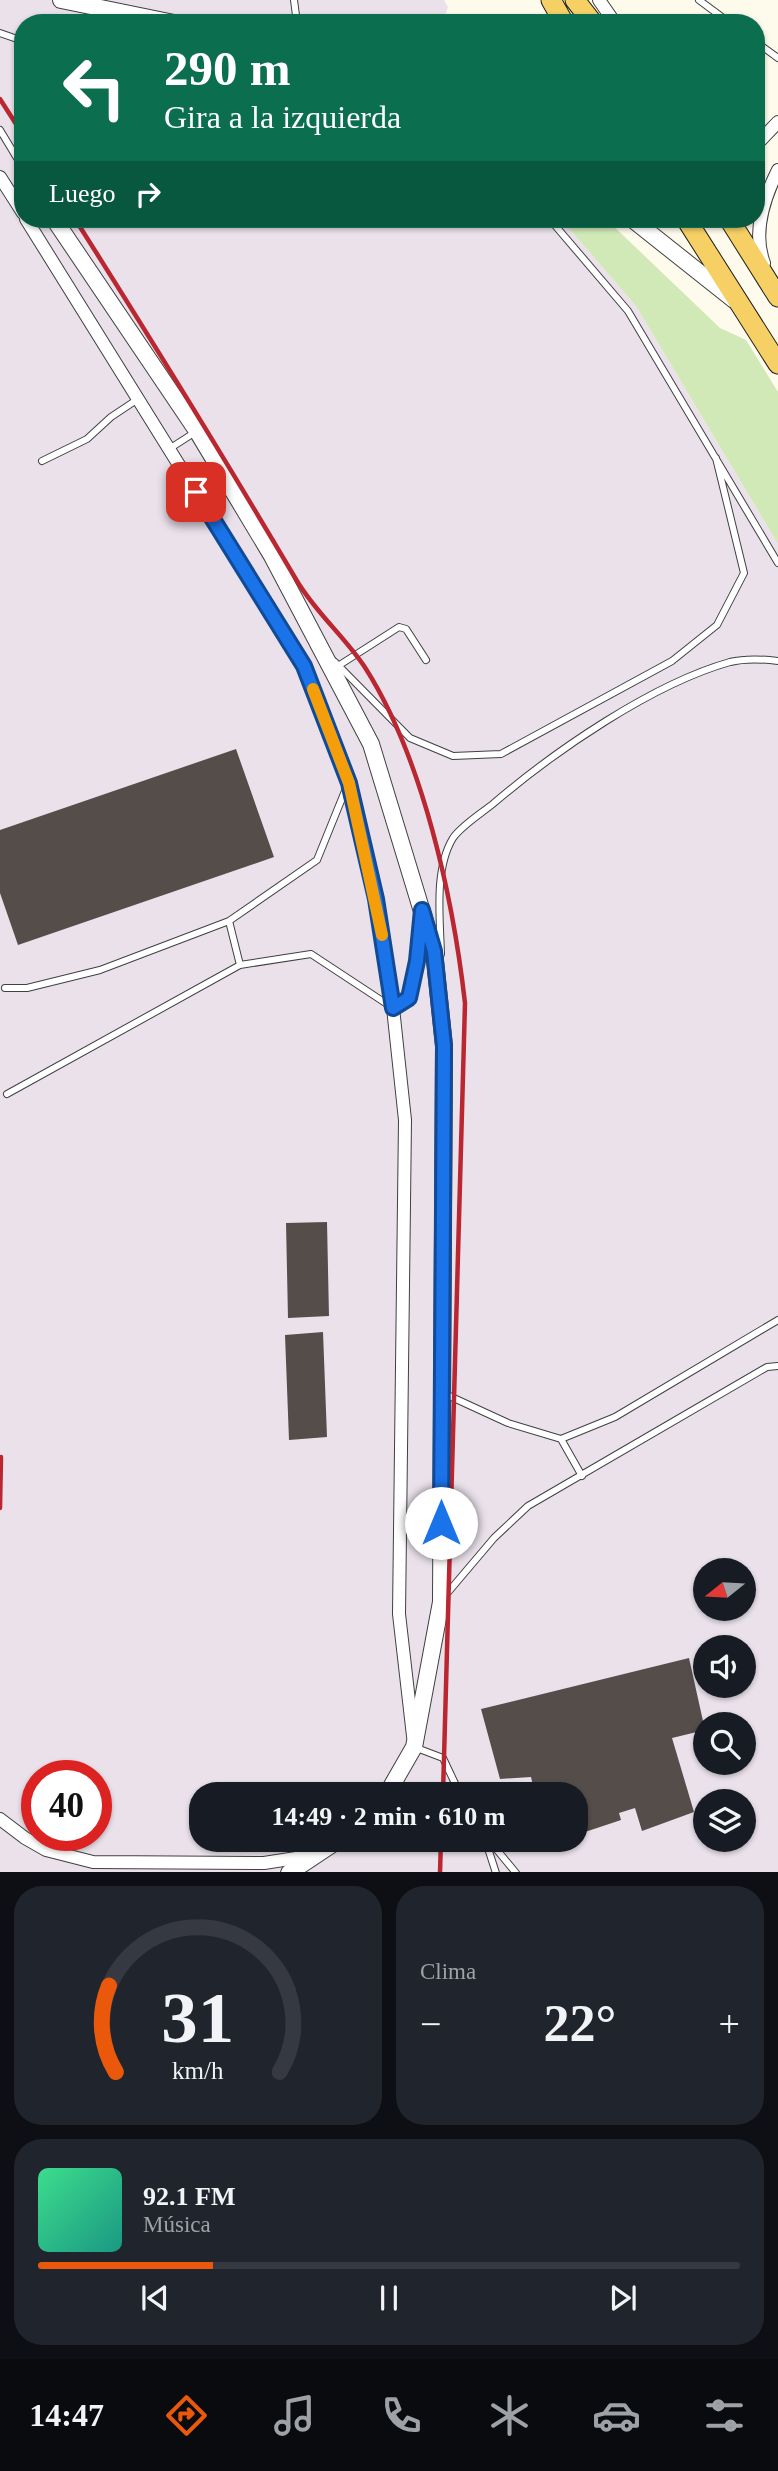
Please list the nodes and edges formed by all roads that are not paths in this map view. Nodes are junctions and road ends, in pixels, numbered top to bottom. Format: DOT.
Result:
graph roads {
  1 [pos="61,0"];
  2 [pos="575,0"];
  3 [pos="699,0"];
  4 [pos="103,14"];
  5 [pos="586,14"];
  6 [pos="718,14"];
  7 [pos="778,122"];
  8 [pos="0,130"];
  9 [pos="765,136"];
  10 [pos="14,153"];
  11 [pos="778,170"];
  12 [pos="0,177"];
  13 [pos="14,199"];
  14 [pos="765,200"];
  15 [pos="32,228"];
  16 [pos="60,228"];
  17 [pos="66,228"];
  18 [pos="557,228"];
  19 [pos="643,228"];
  20 [pos="692,228"];
  21 [pos="735,228"];
  22 [pos="760,228"];
  23 [pos="66,236"];
  24 [pos="778,296"];
  25 [pos="741,305"];
  26 [pos="778,364"];
  27 [pos="138,399"];
  28 [pos="197,431"];
  29 [pos="169,449"];
  30 [pos="716,458"];
  31 [pos="42,461"];
  32 [pos="778,563"];
  33 [pos="318,644"];
  34 [pos="426,660"];
  35 [pos="778,661"];
  36 [pos="338,666"];
  37 [pos="349,783"];
  38 [pos="422,910"];
  39 [pos="229,920"];
  40 [pos="240,965"];
  41 [pos="5,988"];
  42 [pos="393,1008"];
  43 [pos="442,1008"];
  44 [pos="7,1094"];
  45 [pos="778,1320"];
  46 [pos="778,1366"];
  47 [pos="441,1392"];
  48 [pos="561,1439"];
  49 [pos="582,1476"];
  50 [pos="441,1602"];
  51 [pos="414,1747"];
  52 [pos="394,1782"];
  53 [pos="454,1782"];
  54 [pos="0,1819"];
  55 [pos="316,1852"];
  56 [pos="320,1852"];
  57 [pos="490,1852"];
  58 [pos="498,1852"];
  59 [pos="289,1872"];
  60 [pos="496,1872"];
  61 [pos="516,1872"];
  1 -- 4 [label="street"];
  2 -- 5 [label="main road"];
  3 -- 6 [label="lane"];
  7 -- 9 [label="street"];
  8 -- 10 [label="lane"];
  11 -- 14 [label="street"];
  12 -- 13 [label="street"];
  15 -- 27 [label="street"];
  16 -- 23 [label="street"];
  17 -- 23 [label="street"];
  18 -- 30 [label="lane"];
  19 -- 25 [label="street"];
  20 -- 25 [label="main road"];
  21 -- 24 [label="main road"];
  22 -- 24 [label="street"];
  23 -- 28 [label="street"];
  25 -- 26 [label="main road"];
  27 -- 29 [label="street"];
  27 -- 31 [label="lane"];
  28 -- 29 [label="lane"];
  28 -- 33 [label="street"];
  29 -- 37 [label="street"];
  30 -- 32 [label="lane"];
  30 -- 36 [label="lane"];
  33 -- 36 [label="lane"];
  33 -- 38 [label="street"];
  34 -- 36 [label="lane"];
  35 -- 43 [label="lane"];
  37 -- 39 [label="lane"];
  37 -- 42 [label="street"];
  38 -- 42 [label="lane"];
  38 -- 43 [label="street"];
  39 -- 40 [label="lane"];
  39 -- 41 [label="lane"];
  40 -- 42 [label="lane"];
  40 -- 44 [label="lane"];
  42 -- 51 [label="street"];
  43 -- 47 [label="street"];
  45 -- 48 [label="lane"];
  46 -- 49 [label="lane"];
  47 -- 48 [label="lane"];
  47 -- 50 [label="street"];
  48 -- 49 [label="lane"];
  49 -- 50 [label="lane"];
  50 -- 51 [label="street"];
  51 -- 52 [label="street"];
  51 -- 53 [label="lane"];
  54 -- 55 [label="street"];
  56 -- 59 [label="street"];
  57 -- 60 [label="lane"];
  58 -- 61 [label="lane"];
}
